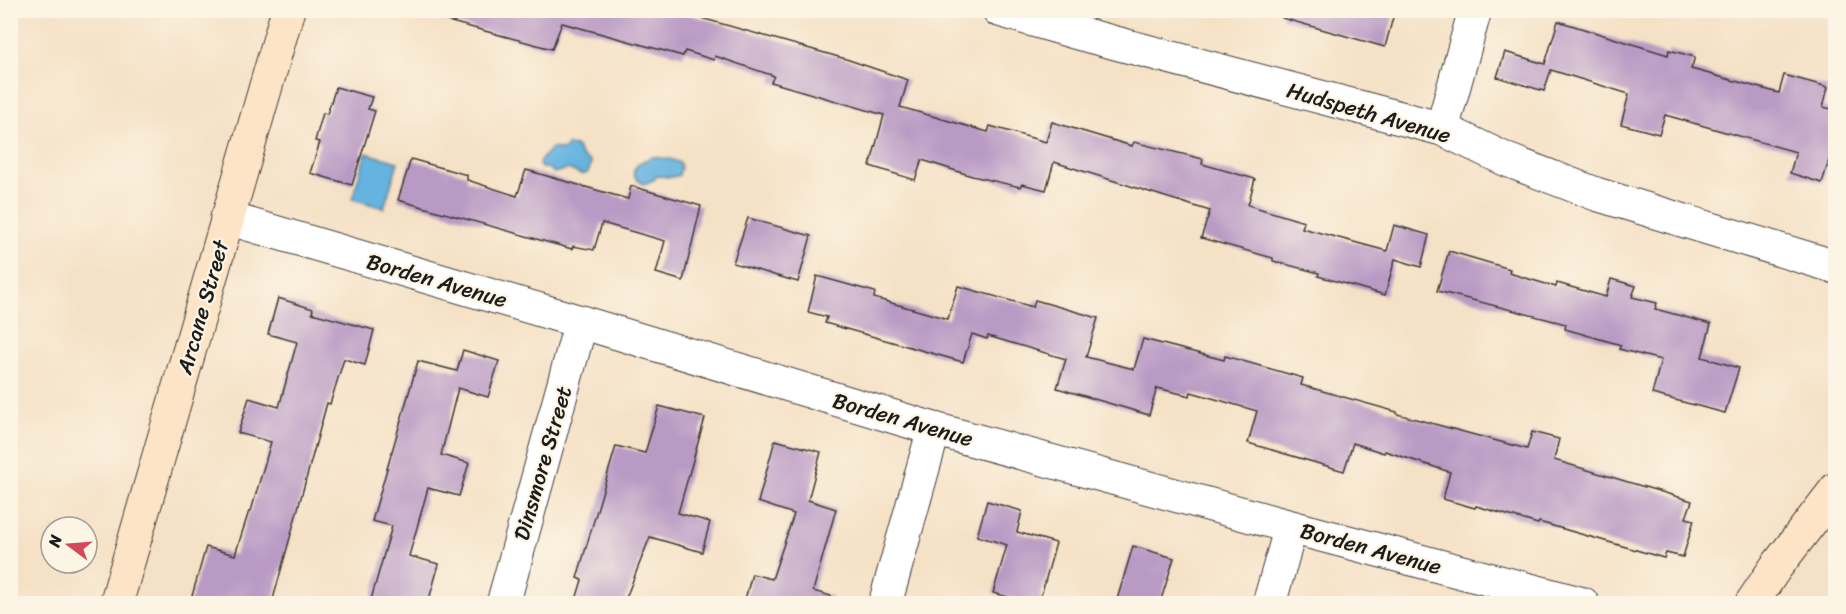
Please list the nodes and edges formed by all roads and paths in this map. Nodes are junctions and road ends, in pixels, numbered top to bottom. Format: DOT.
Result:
graph roads {
  1 [pos="288,10"];
  2 [pos="999,10"];
  3 [pos="1475,10"];
  4 [pos="1077,21"];
  5 [pos="1442,129"];
  6 [pos="227,218"];
  7 [pos="1836,267"];
  8 [pos="581,322"];
  9 [pos="934,429"];
  10 [pos="1836,489"];
  11 [pos="1291,526"];
  12 [pos="116,603"];
  13 [pos="502,603"];
  14 [pos="885,603"];
  15 [pos="1269,603"];
  16 [pos="1583,603"];
  17 [pos="1751,603"];
  1 -- 6 [label="street, Arcane Street"];
  2 -- 4 [label="street, Hudspeth Avenue"];
  3 -- 5 [label="street"];
  4 -- 5 [label="street, Hudspeth Avenue"];
  5 -- 7 [label="street, Hudspeth Avenue"];
  6 -- 8 [label="street, Borden Avenue"];
  6 -- 12 [label="street, Arcane Street"];
  8 -- 9 [label="street, Borden Avenue"];
  8 -- 13 [label="street, Dinsmore Street"];
  9 -- 11 [label="street, Borden Avenue"];
  9 -- 14 [label="street"];
  10 -- 17 [label="street"];
  11 -- 15 [label="street"];
  11 -- 16 [label="street, Borden Avenue"];
}
